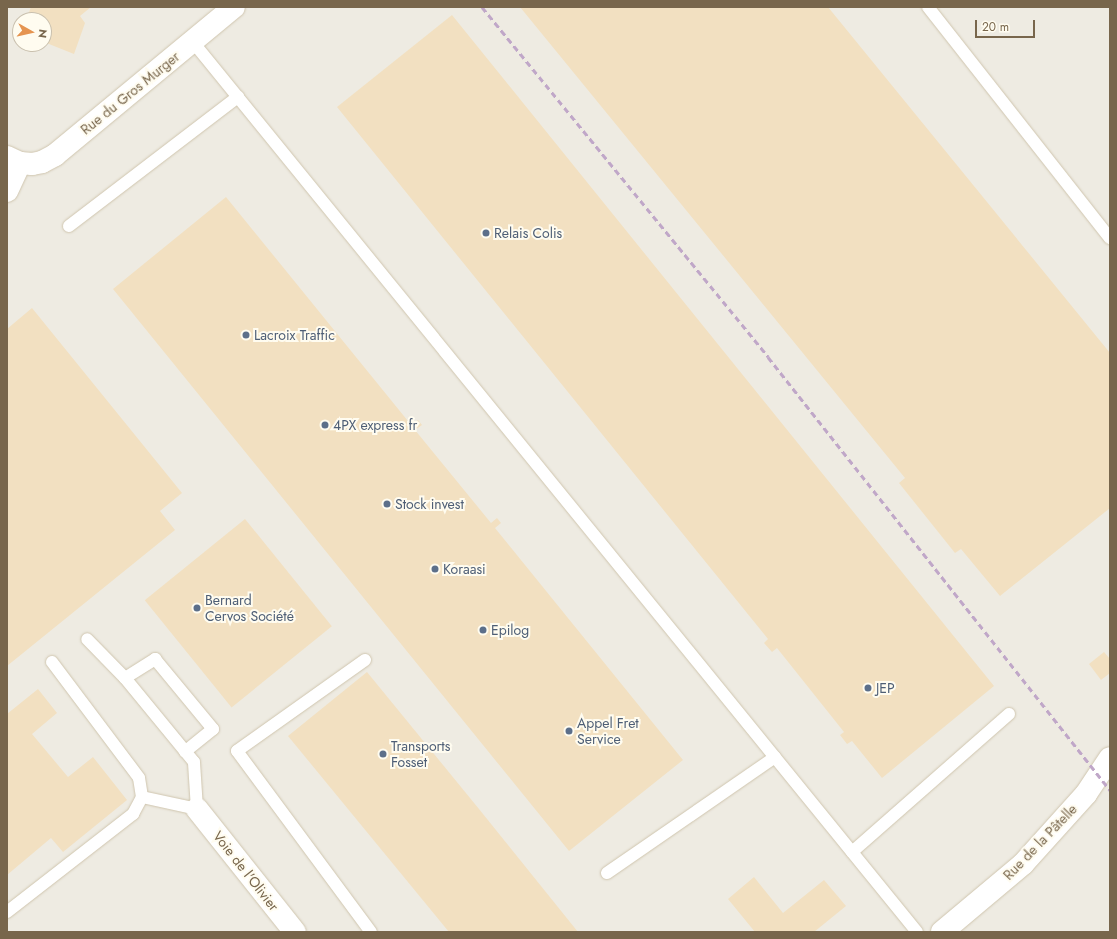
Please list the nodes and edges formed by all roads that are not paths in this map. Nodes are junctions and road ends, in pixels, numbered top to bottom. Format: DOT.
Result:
graph roads {
  1 [pos="234,7"];
  2 [pos="928,7"];
  3 [pos="192,42"];
  4 [pos="238,97"];
  5 [pos="14,160"];
  6 [pos="7,191"];
  7 [pos="69,226"];
  8 [pos="1110,238"];
  9 [pos="86,639"];
  10 [pos="365,660"];
  11 [pos="52,662"];
  12 [pos="125,678"];
  13 [pos="1009,714"];
  14 [pos="185,752"];
  15 [pos="775,757"];
  16 [pos="1110,758"];
  17 [pos="142,797"];
  18 [pos="197,809"];
  19 [pos="852,852"];
  20 [pos="607,873"];
  21 [pos="7,912"];
  22 [pos="295,932"];
  23 [pos="371,932"];
  24 [pos="917,932"];
  25 [pos="942,932"];
  1 -- 3 [label="street, Rue du Gros Murger"];
  2 -- 8 [label="lane"];
  3 -- 4 [label="lane"];
  3 -- 5 [label="street, Rue du Gros Murger"];
  4 -- 7 [label="lane"];
  4 -- 15 [label="lane"];
  5 -- 6 [label="street, Rue du Gros Murger"];
  9 -- 12 [label="lane"];
  10 -- 23 [label="lane"];
  11 -- 17 [label="lane"];
  12 -- 14 [label="lane"];
  12 -- 14 [label="lane"];
  13 -- 19 [label="lane"];
  14 -- 18 [label="lane"];
  15 -- 19 [label="lane"];
  15 -- 20 [label="lane"];
  16 -- 25 [label="street, Rue de la Pâtelle"];
  17 -- 18 [label="lane"];
  17 -- 21 [label="lane"];
  18 -- 22 [label="street, Voie de l'Olivier"];
  19 -- 24 [label="lane"];
}
